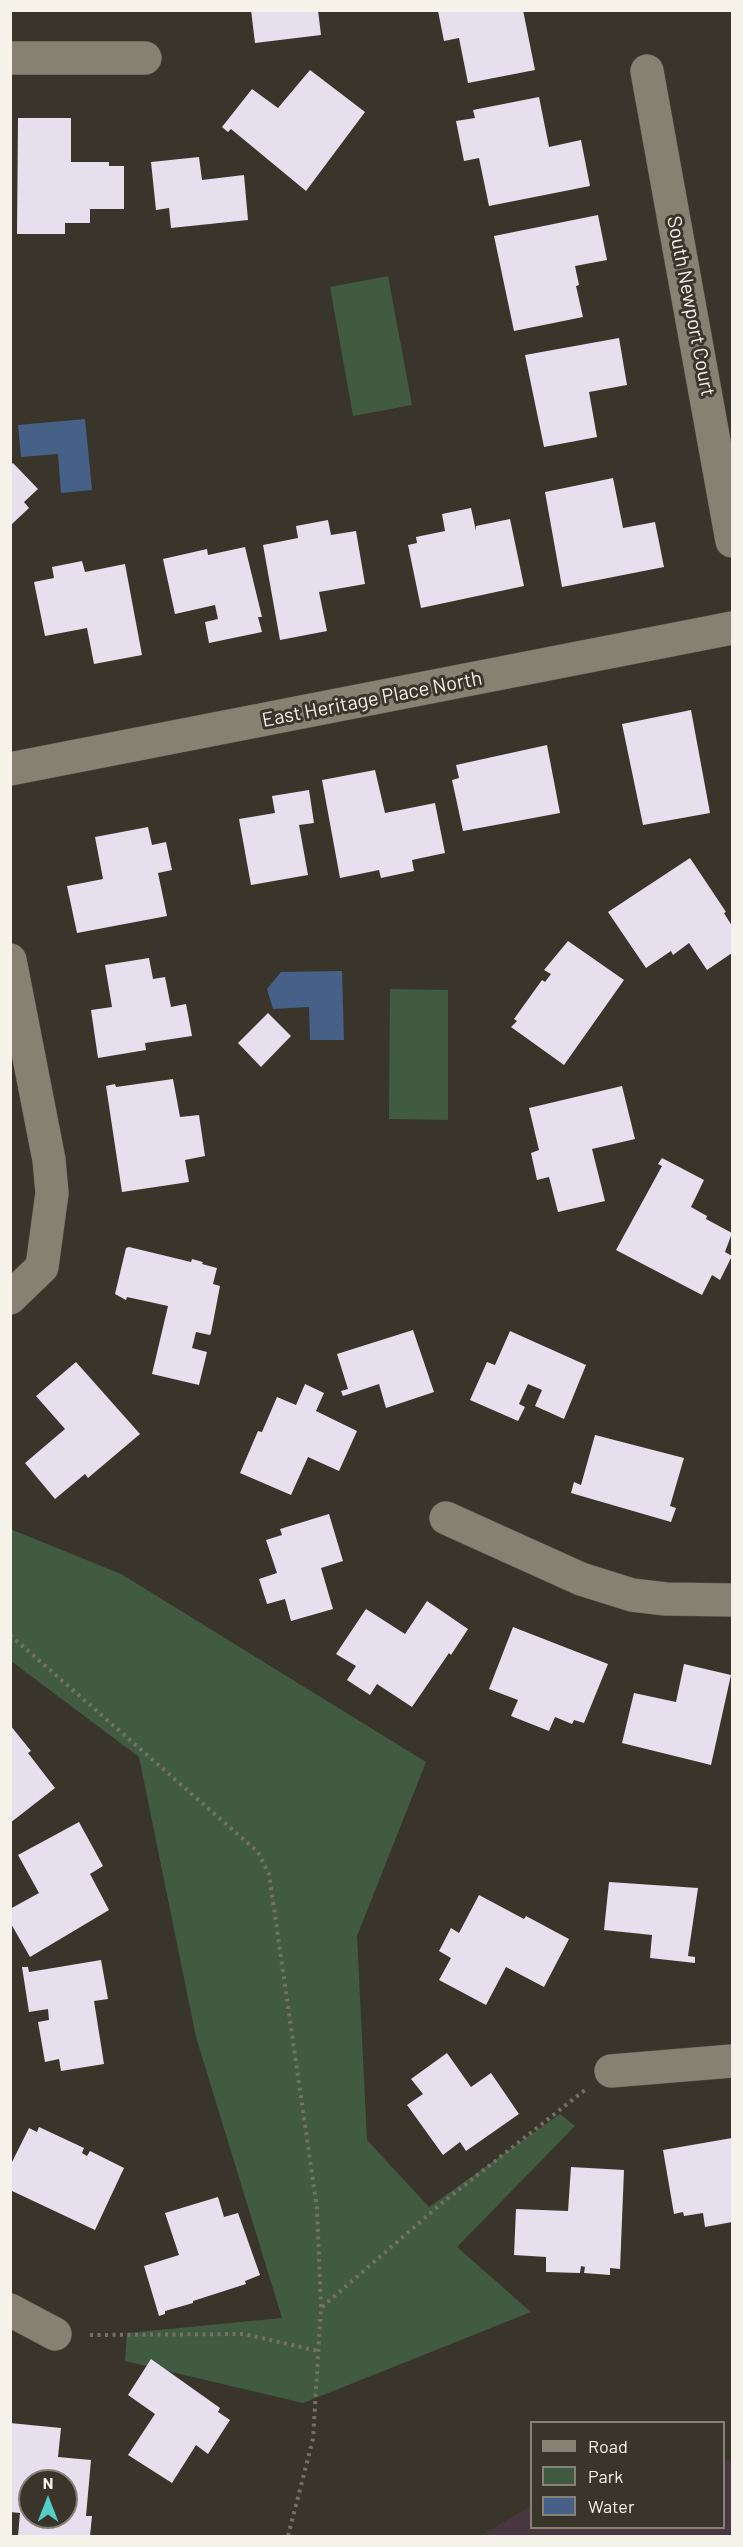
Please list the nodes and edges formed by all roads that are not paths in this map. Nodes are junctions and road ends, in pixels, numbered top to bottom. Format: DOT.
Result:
graph roads {
  1 [pos="10,58"];
  2 [pos="145,58"];
  3 [pos="647,71"];
  4 [pos="732,542"];
  5 [pos="732,628"];
  6 [pos="10,769"];
  7 [pos="10,960"];
  8 [pos="10,1298"];
  9 [pos="446,1518"];
  10 [pos="732,1600"];
  11 [pos="732,2061"];
  12 [pos="611,2071"];
  13 [pos="10,2310"];
  14 [pos="55,2334"];
  1 -- 2 [label="street"];
  3 -- 4 [label="street, South Newport Court"];
  5 -- 6 [label="street, East Heritage Place North"];
  7 -- 8 [label="street"];
  9 -- 10 [label="street"];
  11 -- 12 [label="street"];
  13 -- 14 [label="street"];
}
